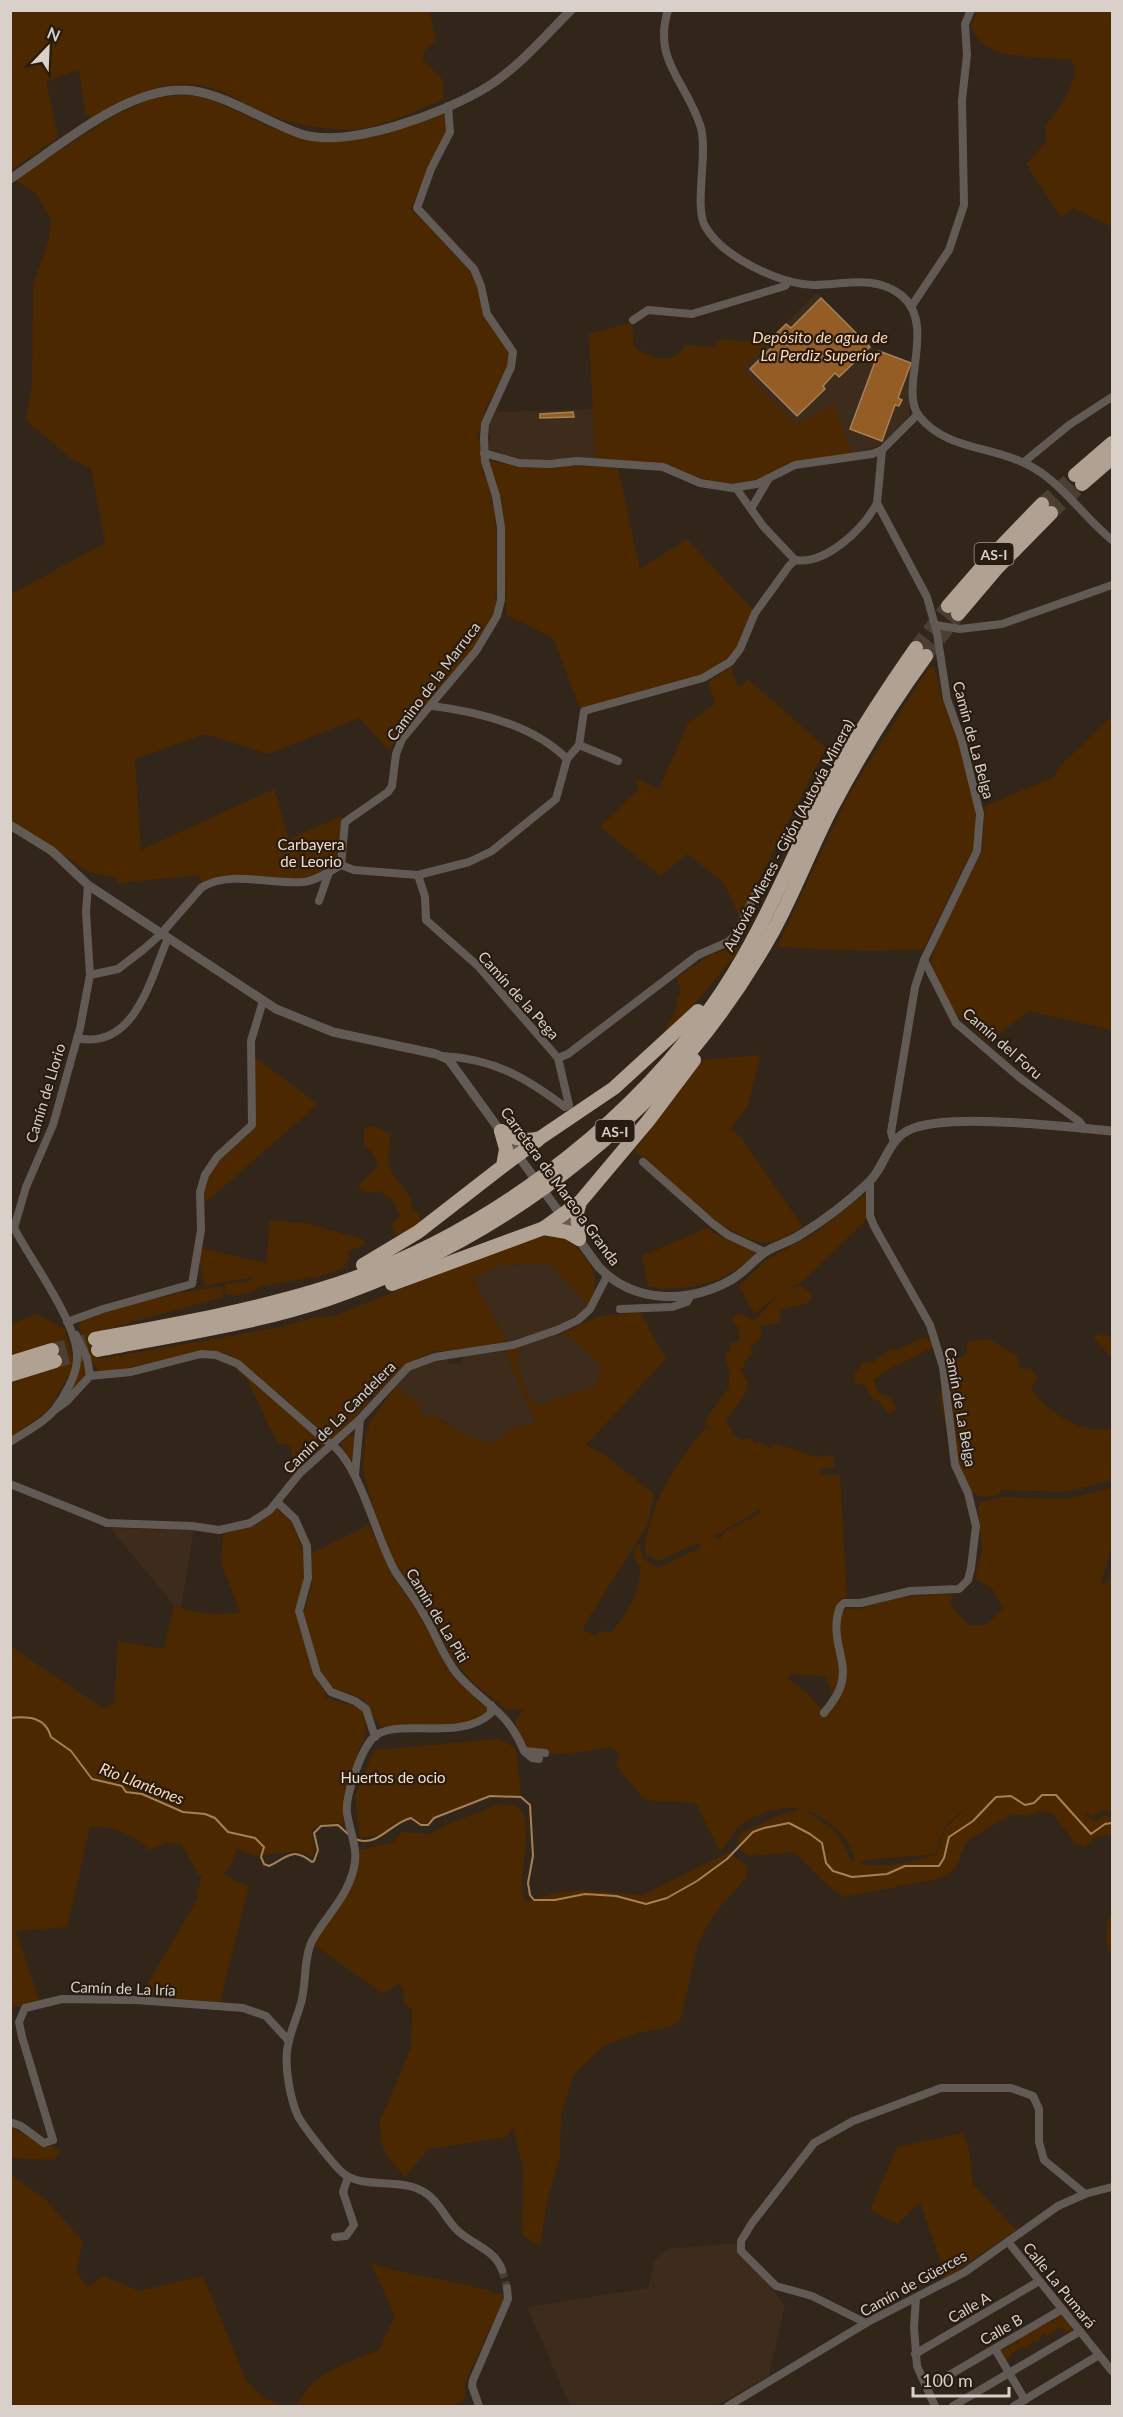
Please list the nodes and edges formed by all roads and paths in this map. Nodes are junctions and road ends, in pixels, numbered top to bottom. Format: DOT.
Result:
graph roads {
  1 [pos="571,10"];
  2 [pos="668,10"];
  3 [pos="971,10"];
  4 [pos="448,106"];
  5 [pos="10,179"];
  6 [pos="789,281"];
  7 [pos="911,306"];
  8 [pos="633,320"];
  9 [pos="1113,397"];
  10 [pos="918,414"];
  11 [pos="1113,443"];
  12 [pos="882,450"];
  13 [pos="484,453"];
  14 [pos="1113,458"];
  15 [pos="1024,462"];
  16 [pos="769,478"];
  17 [pos="736,488"];
  18 [pos="877,503"];
  19 [pos="752,507"];
  20 [pos="1047,508"];
  21 [pos="1113,540"];
  22 [pos="795,560"];
  23 [pos="1113,585"];
  24 [pos="952,610"];
  25 [pos="935,625"];
  26 [pos="921,652"];
  27 [pos="432,706"];
  28 [pos="579,745"];
  29 [pos="567,759"];
  30 [pos="618,761"];
  31 [pos="10,825"];
  32 [pos="341,866"];
  33 [pos="330,872"];
  34 [pos="418,875"];
  35 [pos="305,882"];
  36 [pos="88,885"];
  37 [pos="755,895"];
  38 [pos="768,928"];
  39 [pos="165,936"];
  40 [pos="924,960"];
  41 [pos="90,975"];
  42 [pos="263,1001"];
  43 [pos="77,1038"];
  44 [pos="558,1058"];
  45 [pos="449,1059"];
  46 [pos="1085,1129"];
  47 [pos="501,1131"];
  48 [pos="1113,1131"];
  49 [pos="540,1138"];
  50 [pos="894,1143"];
  51 [pos="518,1155"];
  52 [pos="643,1162"];
  53 [pos="503,1166"];
  54 [pos="870,1182"];
  55 [pos="580,1202"];
  56 [pos="561,1215"];
  57 [pos="544,1228"];
  58 [pos="12,1229"];
  59 [pos="20,1238"];
  60 [pos="579,1239"];
  61 [pos="12,1243"];
  62 [pos="765,1252"];
  63 [pos="607,1276"];
  64 [pos="691,1295"];
  65 [pos="620,1309"];
  66 [pos="264,1311"];
  67 [pos="69,1325"];
  68 [pos="97,1345"];
  69 [pos="10,1363"];
  70 [pos="10,1375"];
  71 [pos="90,1376"];
  72 [pos="54,1410"];
  73 [pos="360,1419"];
  74 [pos="10,1442"];
  75 [pos="333,1444"];
  76 [pos="355,1475"];
  77 [pos="10,1484"];
  78 [pos="278,1502"];
  79 [pos="491,1705"];
  80 [pos="824,1713"];
  81 [pos="375,1737"];
  82 [pos="542,1756"];
  83 [pos="289,2041"];
  84 [pos="10,2122"];
  85 [pos="348,2176"];
  86 [pos="1113,2187"];
  87 [pos="1085,2194"];
  88 [pos="335,2237"];
  89 [pos="1008,2243"];
  90 [pos="502,2270"];
  91 [pos="1036,2283"];
  92 [pos="507,2288"];
  93 [pos="916,2298"];
  94 [pos="1059,2311"];
  95 [pos="867,2323"];
  96 [pos="1077,2333"];
  97 [pos="995,2349"];
  98 [pos="915,2354"];
  99 [pos="1099,2355"];
  100 [pos="1113,2371"];
  101 [pos="1009,2373"];
  102 [pos="927,2388"];
  103 [pos="1025,2400"];
  104 [pos="479,2406"];
  105 [pos="728,2406"];
  106 [pos="935,2406"];
  107 [pos="953,2406"];
  108 [pos="1014,2406"];
  1 -- 4 [label="street"];
  2 -- 6 [label="street"];
  3 -- 7 [label="street"];
  4 -- 5 [label="street"];
  4 -- 13 [label="street, Camino de la Marruca"];
  6 -- 7 [label="street"];
  6 -- 8 [label="street"];
  7 -- 10 [label="street"];
  9 -- 15 [label="street"];
  10 -- 12 [label="street"];
  10 -- 15 [label="street"];
  11 -- 14 [label="highway"];
  12 -- 16 [label="street"];
  12 -- 18 [label="street"];
  13 -- 17 [label="street"];
  13 -- 27 [label="street, Camino de la Marruca"];
  15 -- 21 [label="street"];
  16 -- 17 [label="street"];
  16 -- 19 [label="street"];
  17 -- 19 [label="street"];
  18 -- 22 [label="street"];
  18 -- 25 [label="street, Camín de La Belga"];
  19 -- 22 [label="street"];
  20 -- 24 [label="highway, AS-I"];
  22 -- 28 [label="street"];
  23 -- 25 [label="street"];
  25 -- 40 [label="street, Camín de La Belga"];
  26 -- 38 [label="highway, Autovía Mieres - Gijón (Autovía Minera) / AS-I"];
  27 -- 29 [label="street"];
  27 -- 32 [label="street, Camino de la Marruca"];
  28 -- 29 [label="street"];
  28 -- 30 [label="street"];
  29 -- 34 [label="street"];
  31 -- 36 [label="street"];
  32 -- 33 [label="street"];
  32 -- 34 [label="street"];
  33 -- 35 [label="street"];
  33 -- 35 [label="street"];
  34 -- 44 [label="street, Camín de la Pega"];
  35 -- 39 [label="street"];
  36 -- 39 [label="street"];
  36 -- 41 [label="street, Camín de Llorio"];
  37 -- 44 [label="street"];
  38 -- 49 [label="highway"];
  38 -- 55 [label="highway"];
  38 -- 66 [label="highway, Autovía Mieres - Gijón (Autovía Minera) / AS-I"];
  39 -- 41 [label="street"];
  39 -- 42 [label="street"];
  39 -- 43 [label="street"];
  40 -- 46 [label="street, Camín del Foru"];
  40 -- 50 [label="street, Camín de La Belga"];
  41 -- 43 [label="street, Camín de Llorio"];
  42 -- 45 [label="street"];
  42 -- 67 [label="street"];
  43 -- 58 [label="street, Camín de Llorio"];
  44 -- 45 [label="street, Camín de la Pega"];
  45 -- 47 [label="street, Carretera de Mareo a Granda"];
  46 -- 48 [label="street, Carretera de Mareo a Granda"];
  46 -- 50 [label="street, Carretera de Mareo a Granda"];
  47 -- 49 [label="highway"];
  47 -- 51 [label="street, Carretera de Mareo a Granda"];
  47 -- 53 [label="highway"];
  49 -- 51 [label="highway"];
  50 -- 54 [label="street, Carretera de Mareo a Granda"];
  51 -- 53 [label="highway"];
  51 -- 56 [label="street, Carretera de Mareo a Granda"];
  52 -- 62 [label="street"];
  53 -- 66 [label="highway"];
  54 -- 62 [label="street, Carretera de Mareo a Granda"];
  54 -- 80 [label="street, Camín de La Belga"];
  55 -- 56 [label="highway"];
  55 -- 60 [label="highway"];
  56 -- 57 [label="highway"];
  56 -- 60 [label="street, Carretera de Mareo a Granda"];
  57 -- 60 [label="highway"];
  57 -- 66 [label="highway"];
  58 -- 59 [label="street, Camín de Llorio"];
  59 -- 61 [label="street"];
  59 -- 67 [label="street, Camín de Llorio"];
  60 -- 63 [label="street, Carretera de Mareo a Granda"];
  62 -- 64 [label="street, Carretera de Mareo a Granda"];
  63 -- 64 [label="street, Carretera de Mareo a Granda"];
  63 -- 73 [label="street, Camín de La Candelera"];
  64 -- 65 [label="street"];
  66 -- 68 [label="highway, Autovía Mieres - Gijón (Autovía Minera) / AS-I"];
  67 -- 71 [label="street, Camín de Llorio"];
  67 -- 72 [label="street, Camín de Llorio"];
  69 -- 70 [label="highway"];
  71 -- 72 [label="street, Camín de Llorio"];
  71 -- 75 [label="street, Camín de La Piti"];
  72 -- 74 [label="street, Camín de Llorio"];
  73 -- 75 [label="street, Camín de La Candelera"];
  73 -- 76 [label="street, Camín de La Piti"];
  75 -- 76 [label="street, Camín de La Piti"];
  75 -- 78 [label="street, Camín de La Candelera"];
  76 -- 79 [label="street, Camín de La Piti"];
  77 -- 78 [label="street, Camín de La Candelera"];
  78 -- 81 [label="street"];
  79 -- 81 [label="street"];
  79 -- 82 [label="street, Camín de La Piti"];
  81 -- 83 [label="street"];
  83 -- 84 [label="street, Camín de La Iría"];
  83 -- 85 [label="street"];
  85 -- 88 [label="street"];
  85 -- 90 [label="street"];
  86 -- 87 [label="street, Camín de Güerces"];
  87 -- 89 [label="street, Camín de Güerces"];
  87 -- 95 [label="street"];
  89 -- 93 [label="street, Camín de Güerces"];
  89 -- 99 [label="street, Calle La Pumará"];
  91 -- 98 [label="street, Calle A"];
  92 -- 104 [label="street"];
  93 -- 95 [label="street, Camín de Güerces"];
  93 -- 98 [label="street"];
  94 -- 97 [label="street, Calle B"];
  95 -- 105 [label="street, Camín de Güerces"];
  96 -- 101 [label="street"];
  97 -- 101 [label="street"];
  97 -- 102 [label="street, Calle B"];
  98 -- 102 [label="street"];
  99 -- 100 [label="street, Calle La Pumará"];
  99 -- 103 [label="street"];
  101 -- 103 [label="street"];
  101 -- 107 [label="street"];
  102 -- 106 [label="street"];
  103 -- 108 [label="street"];
}
